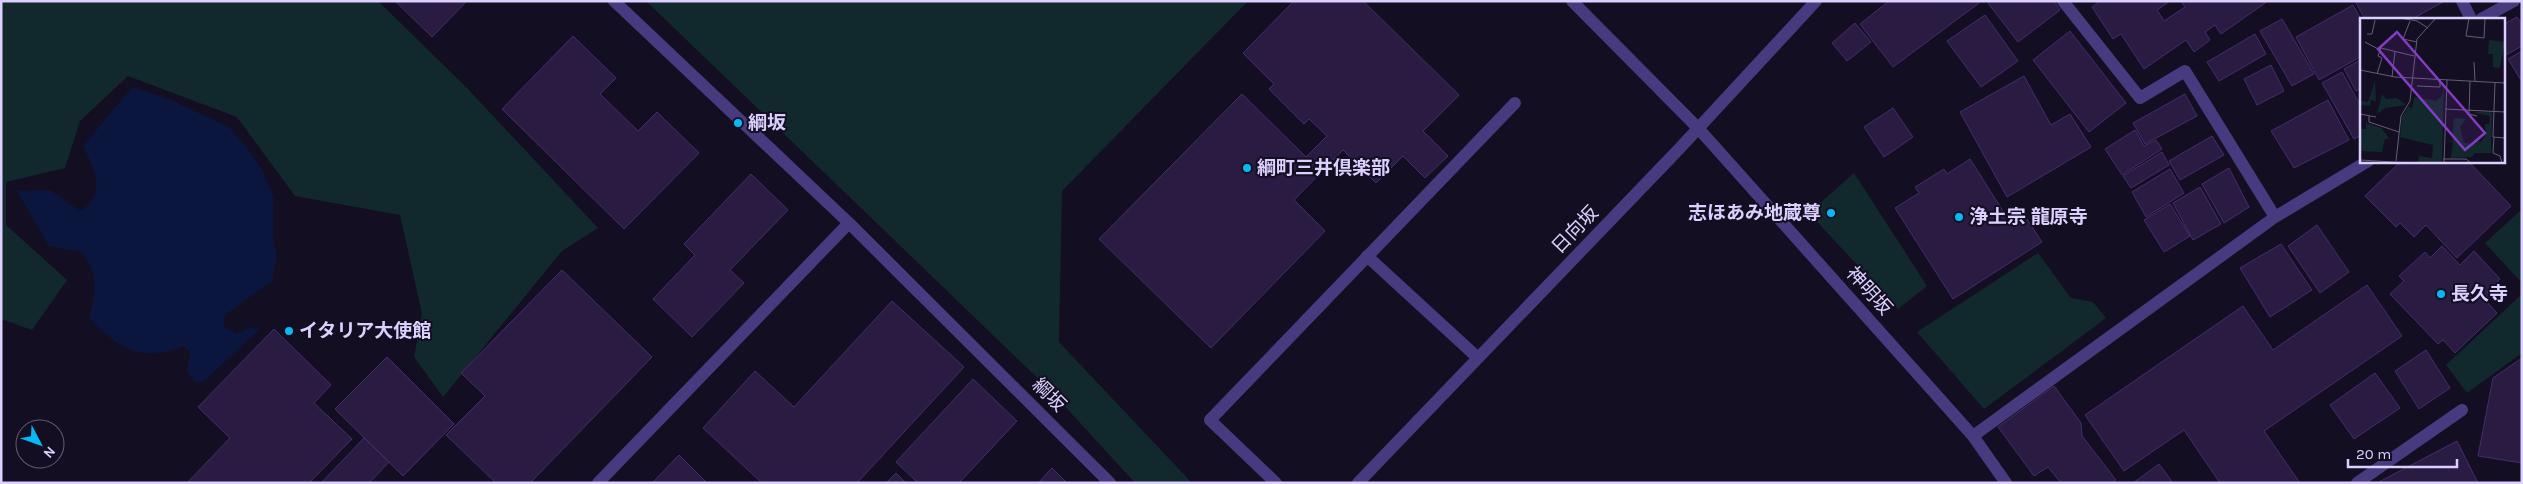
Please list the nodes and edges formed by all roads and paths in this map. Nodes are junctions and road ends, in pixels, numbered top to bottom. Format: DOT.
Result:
graph roads {
  1 [pos="614,1"];
  2 [pos="1572,1"];
  3 [pos="1816,1"];
  4 [pos="2062,1"];
  5 [pos="2462,1"];
  6 [pos="2514,1"];
  7 [pos="2470,18"];
  8 [pos="2483,18"];
  9 [pos="1515,103"];
  10 [pos="1698,128"];
  11 [pos="2366,162"];
  12 [pos="2275,217"];
  13 [pos="849,223"];
  14 [pos="1367,256"];
  15 [pos="1478,358"];
  16 [pos="2462,410"];
  17 [pos="1973,436"];
  18 [pos="598,483"];
  19 [pos="1110,483"];
  20 [pos="1276,483"];
  21 [pos="1358,483"];
  22 [pos="2006,483"];
  23 [pos="2357,483"];
  1 -- 13 [label="street, 綱坂"];
  2 -- 10 [label="street, 神明坂"];
  3 -- 10 [label="street, 日向坂"];
  4 -- 12 [label="street"];
  5 -- 7 [label="street"];
  6 -- 8 [label="street"];
  9 -- 14 [label="street"];
  10 -- 15 [label="street, 日向坂"];
  10 -- 17 [label="street, 神明坂"];
  11 -- 12 [label="street"];
  12 -- 17 [label="street"];
  13 -- 18 [label="street"];
  13 -- 19 [label="street, 綱坂"];
  14 -- 15 [label="street"];
  14 -- 20 [label="street"];
  15 -- 21 [label="street, 日向坂"];
  16 -- 23 [label="street"];
  17 -- 22 [label="street, 神明坂"];
}
